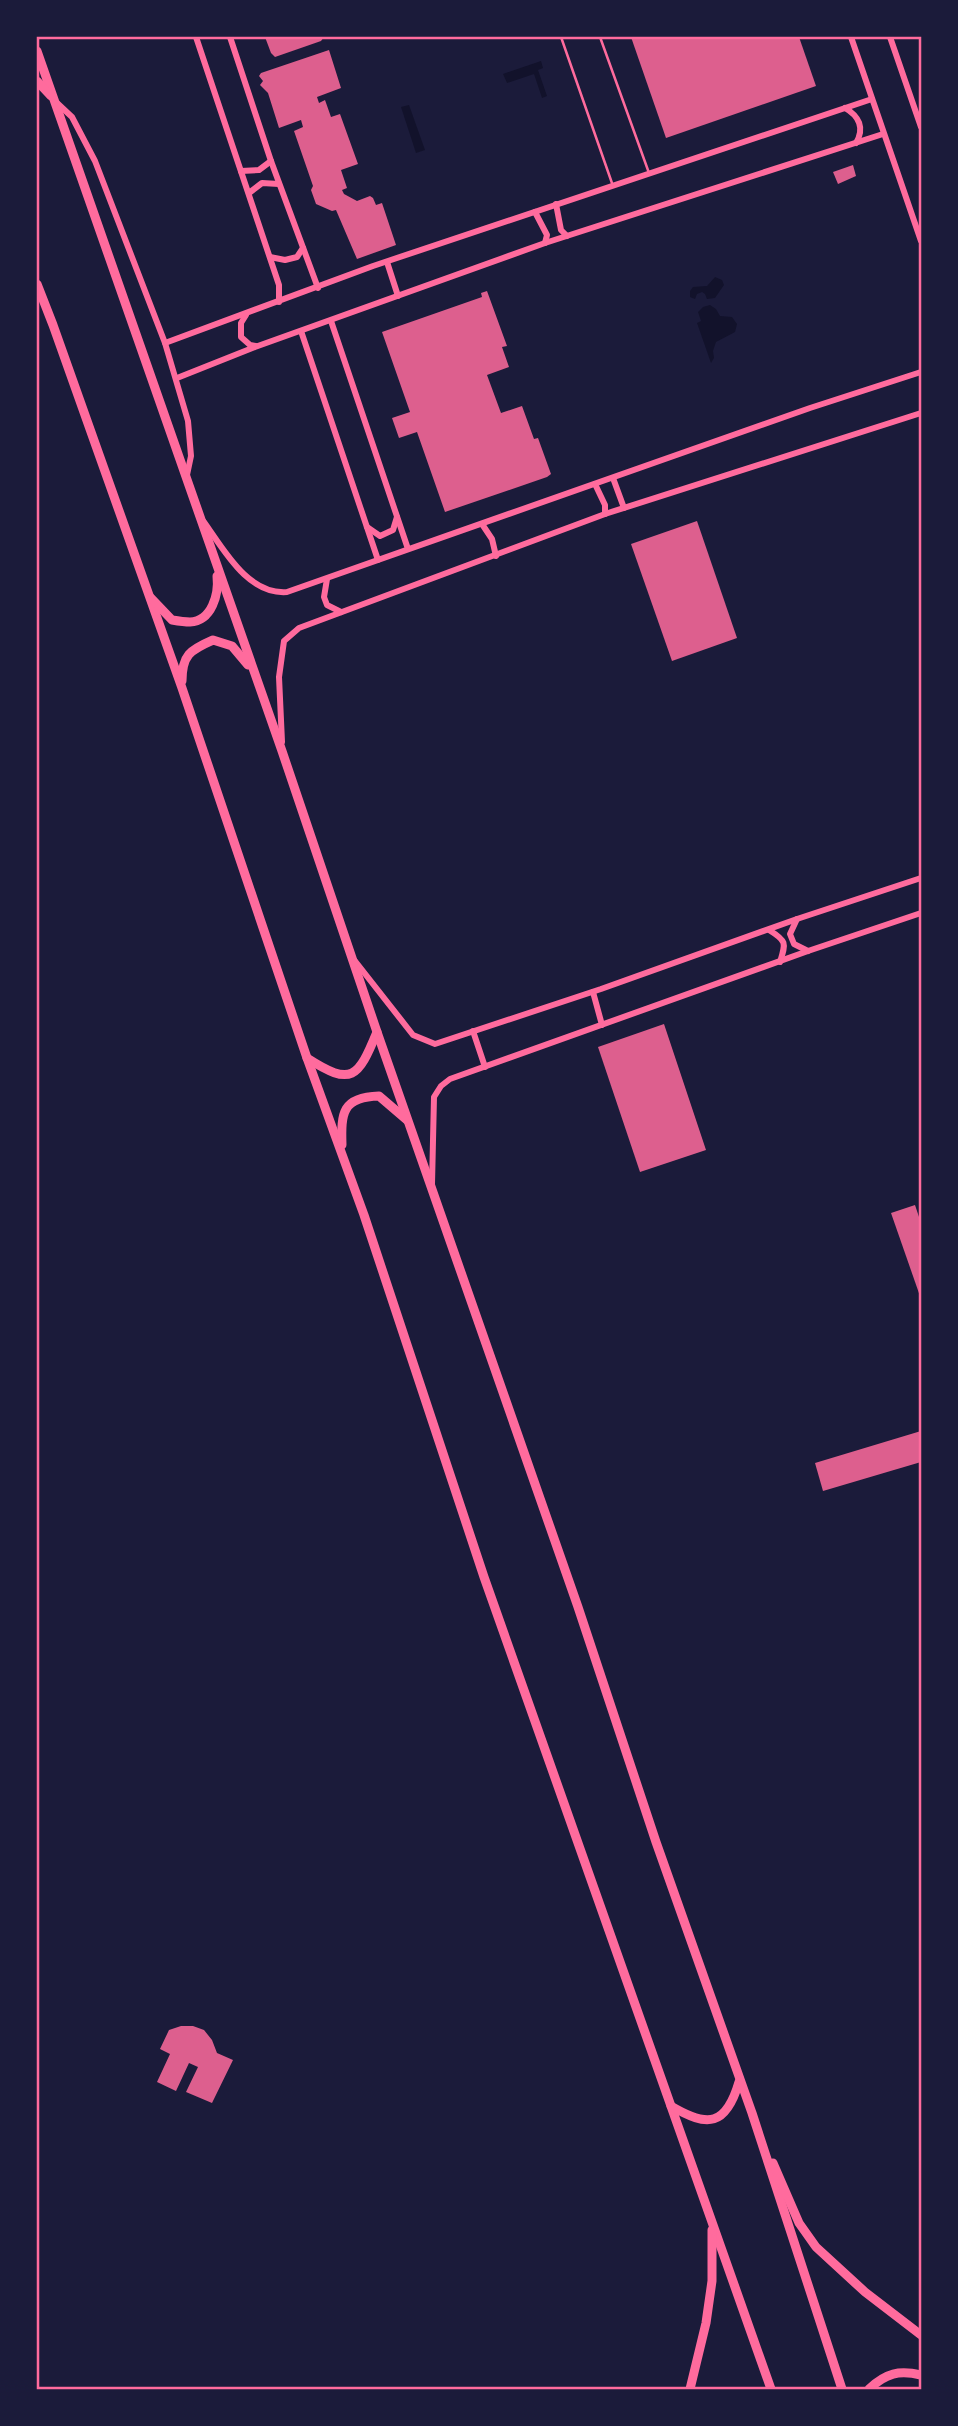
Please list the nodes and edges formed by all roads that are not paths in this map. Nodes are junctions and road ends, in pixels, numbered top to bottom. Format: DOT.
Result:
graph roads {
  1 [pos="196,37"];
  2 [pos="230,37"];
  3 [pos="561,37"];
  4 [pos="600,37"];
  5 [pos="850,37"];
  6 [pos="890,37"];
  7 [pos="37,51"];
  8 [pos="37,81"];
  9 [pos="872,99"];
  10 [pos="54,100"];
  11 [pos="845,108"];
  12 [pos="921,127"];
  13 [pos="883,134"];
  14 [pos="856,143"];
  15 [pos="271,161"];
  16 [pos="241,170"];
  17 [pos="649,173"];
  18 [pos="279,184"];
  19 [pos="613,186"];
  20 [pos="249,193"];
  21 [pos="556,204"];
  22 [pos="535,212"];
  23 [pos="567,236"];
  24 [pos="921,241"];
  25 [pos="545,243"];
  26 [pos="303,248"];
  27 [pos="271,257"];
  28 [pos="387,262"];
  29 [pos="37,285"];
  30 [pos="318,288"];
  31 [pos="398,296"];
  32 [pos="279,302"];
  33 [pos="247,314"];
  34 [pos="331,321"];
  35 [pos="302,331"];
  36 [pos="165,343"];
  37 [pos="257,347"];
  38 [pos="921,372"];
  39 [pos="177,378"];
  40 [pos="921,413"];
  41 [pos="613,478"];
  42 [pos="186,480"];
  43 [pos="595,484"];
  44 [pos="624,508"];
  45 [pos="197,511"];
  46 [pos="605,514"];
  47 [pos="397,517"];
  48 [pos="482,524"];
  49 [pos="367,527"];
  50 [pos="408,549"];
  51 [pos="496,556"];
  52 [pos="378,560"];
  53 [pos="215,563"];
  54 [pos="327,579"];
  55 [pos="148,594"];
  56 [pos="342,612"];
  57 [pos="252,668"];
  58 [pos="181,688"];
  59 [pos="282,751"];
  60 [pos="921,878"];
  61 [pos="921,913"];
  62 [pos="797,919"];
  63 [pos="769,930"];
  64 [pos="808,951"];
  65 [pos="353,958"];
  66 [pos="780,962"];
  67 [pos="593,992"];
  68 [pos="602,1025"];
  69 [pos="474,1031"];
  70 [pos="377,1032"];
  71 [pos="307,1058"];
  72 [pos="485,1067"];
  73 [pos="408,1121"];
  74 [pos="342,1154"];
  75 [pos="432,1190"];
  76 [pos="739,2082"];
  77 [pos="671,2106"];
  78 [pos="752,2113"];
  79 [pos="713,2221"];
  80 [pos="921,2335"];
  81 [pos="921,2375"];
  82 [pos="690,2389"];
  83 [pos="771,2389"];
  84 [pos="842,2389"];
  85 [pos="869,2389"];
  1 -- 16 [label="street"];
  2 -- 15 [label="street"];
  3 -- 19 [label="lane"];
  4 -- 17 [label="lane"];
  5 -- 9 [label="street"];
  6 -- 12 [label="street"];
  7 -- 10 [label="highway"];
  8 -- 10 [label="highway"];
  9 -- 11 [label="street"];
  9 -- 13 [label="street"];
  10 -- 36 [label="street"];
  10 -- 42 [label="highway"];
  11 -- 14 [label="street"];
  11 -- 17 [label="street"];
  13 -- 14 [label="street"];
  13 -- 24 [label="street"];
  14 -- 23 [label="street"];
  15 -- 16 [label="street"];
  15 -- 18 [label="street"];
  16 -- 20 [label="street"];
  17 -- 19 [label="street"];
  18 -- 20 [label="street"];
  18 -- 26 [label="street"];
  19 -- 21 [label="street"];
  20 -- 27 [label="street"];
  21 -- 22 [label="street"];
  21 -- 23 [label="street"];
  22 -- 25 [label="street"];
  22 -- 28 [label="street"];
  23 -- 25 [label="street"];
  25 -- 31 [label="street"];
  26 -- 27 [label="street"];
  26 -- 30 [label="street"];
  27 -- 32 [label="street"];
  28 -- 30 [label="street"];
  28 -- 31 [label="street"];
  29 -- 55 [label="highway"];
  30 -- 32 [label="street"];
  31 -- 34 [label="street"];
  32 -- 33 [label="street"];
  33 -- 36 [label="street"];
  33 -- 37 [label="street"];
  34 -- 35 [label="street"];
  34 -- 47 [label="street"];
  35 -- 37 [label="street"];
  35 -- 49 [label="street"];
  36 -- 39 [label="street"];
  37 -- 39 [label="street"];
  38 -- 41 [label="street"];
  39 -- 42 [label="street"];
  40 -- 44 [label="street"];
  41 -- 43 [label="street"];
  41 -- 44 [label="street"];
  42 -- 45 [label="highway"];
  43 -- 46 [label="street"];
  43 -- 48 [label="street"];
  44 -- 46 [label="street"];
  45 -- 53 [label="highway"];
  45 -- 54 [label="street"];
  46 -- 51 [label="street"];
  47 -- 49 [label="street"];
  47 -- 50 [label="street"];
  48 -- 50 [label="street"];
  48 -- 51 [label="street"];
  49 -- 52 [label="street"];
  50 -- 52 [label="street"];
  51 -- 56 [label="street"];
  52 -- 54 [label="street"];
  53 -- 55 [label="highway"];
  53 -- 57 [label="highway"];
  54 -- 56 [label="street"];
  55 -- 58 [label="highway"];
  56 -- 59 [label="street"];
  57 -- 58 [label="highway"];
  57 -- 59 [label="highway"];
  58 -- 71 [label="highway"];
  59 -- 65 [label="highway"];
  60 -- 62 [label="street"];
  61 -- 64 [label="street"];
  62 -- 63 [label="street"];
  62 -- 64 [label="street"];
  63 -- 66 [label="street"];
  63 -- 67 [label="street"];
  64 -- 66 [label="street"];
  65 -- 69 [label="street"];
  65 -- 70 [label="highway"];
  66 -- 68 [label="street"];
  67 -- 68 [label="street"];
  67 -- 69 [label="street"];
  68 -- 72 [label="street"];
  69 -- 72 [label="street"];
  70 -- 71 [label="highway"];
  70 -- 73 [label="highway"];
  71 -- 74 [label="highway"];
  72 -- 75 [label="street"];
  73 -- 74 [label="highway"];
  73 -- 75 [label="highway"];
  74 -- 77 [label="highway"];
  75 -- 76 [label="highway"];
  76 -- 77 [label="highway"];
  76 -- 78 [label="highway"];
  77 -- 79 [label="highway"];
  78 -- 80 [label="highway"];
  78 -- 84 [label="highway"];
  79 -- 82 [label="highway"];
  79 -- 83 [label="highway"];
  81 -- 85 [label="highway"];
}
